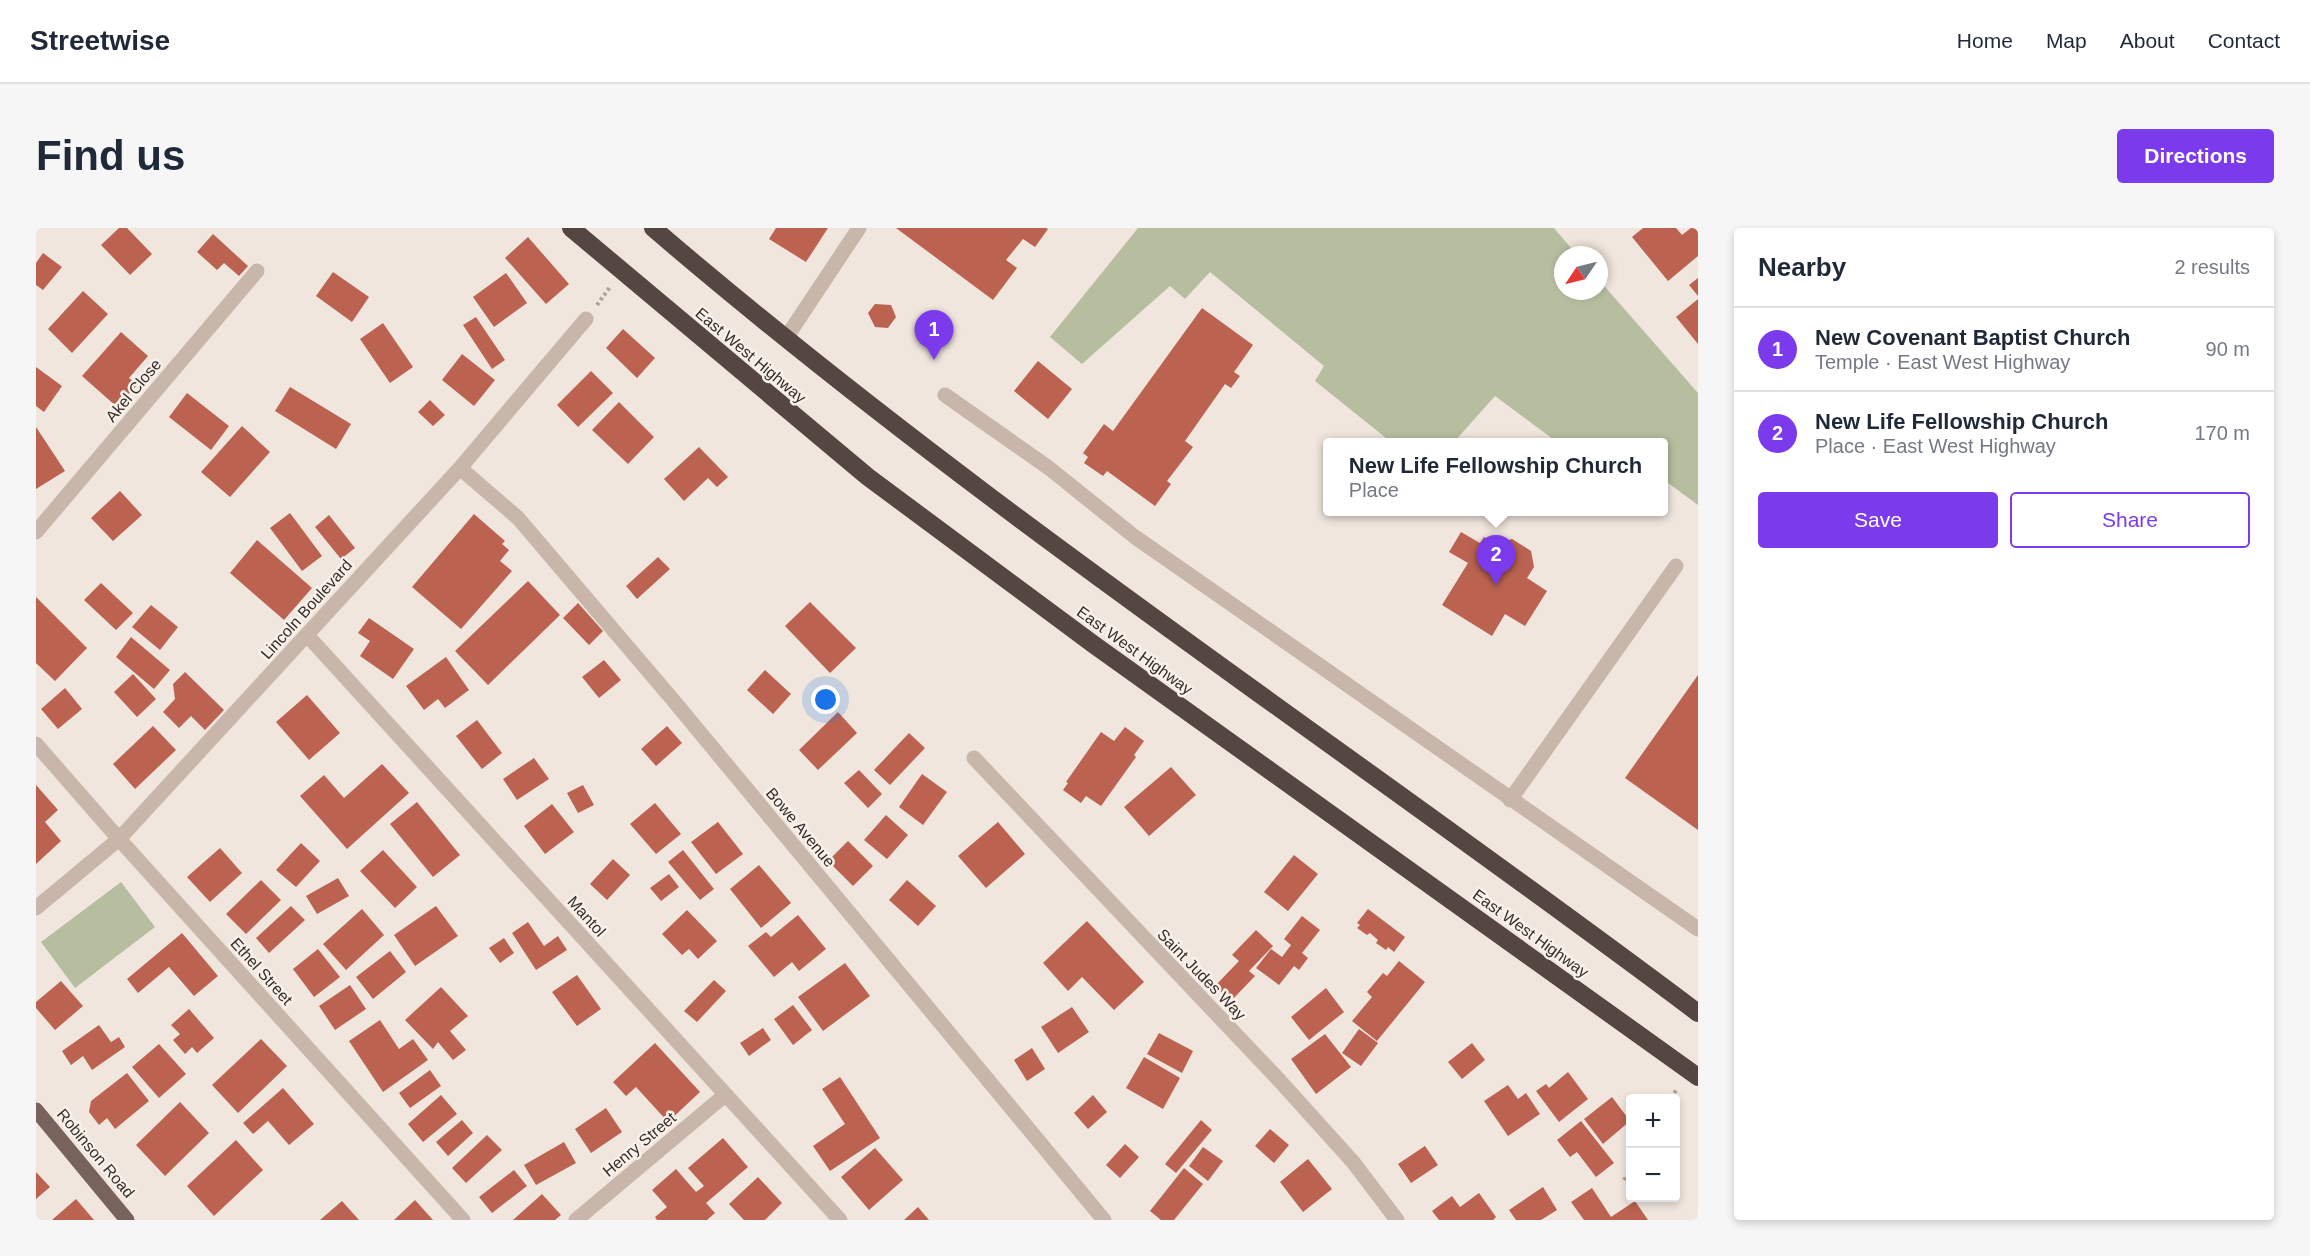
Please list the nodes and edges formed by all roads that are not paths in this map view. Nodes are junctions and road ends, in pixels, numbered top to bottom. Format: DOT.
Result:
graph roads {
  1 [pos="571,228"];
  2 [pos="653,228"];
  3 [pos="859,228"];
  4 [pos="256,272"];
  5 [pos="586,319"];
  6 [pos="786,338"];
  7 [pos="945,395"];
  8 [pos="460,468"];
  9 [pos="36,532"];
  10 [pos="1676,566"];
  11 [pos="307,635"];
  12 [pos="36,744"];
  13 [pos="974,758"];
  14 [pos="1510,800"];
  15 [pos="119,839"];
  16 [pos="36,908"];
  17 [pos="1698,929"];
  18 [pos="1698,1013"];
  19 [pos="1698,1077"];
  20 [pos="725,1095"];
  21 [pos="36,1110"];
  22 [pos="128,1220"];
  23 [pos="463,1220"];
  24 [pos="576,1220"];
  25 [pos="840,1220"];
  26 [pos="1104,1220"];
  27 [pos="1397,1220"];
  1 -- 19 [label="highway, East West Highway"];
  2 -- 6 [label="highway, East West Highway"];
  3 -- 6 [label="street"];
  4 -- 9 [label="street, Akel Close"];
  5 -- 8 [label="street, Lincoln Boulevard"];
  6 -- 18 [label="highway, East West Highway"];
  7 -- 14 [label="street"];
  8 -- 11 [label="street, Lincoln Boulevard"];
  8 -- 26 [label="street, Bowe Avenue"];
  10 -- 14 [label="street"];
  11 -- 15 [label="street, Lincoln Boulevard"];
  11 -- 20 [label="street, Mantol"];
  12 -- 15 [label="street, Ethel Street"];
  13 -- 27 [label="street, Saint Judes Way"];
  14 -- 17 [label="street"];
  15 -- 16 [label="street, Lincoln Boulevard"];
  15 -- 23 [label="street, Ethel Street"];
  20 -- 24 [label="street, Henry Street"];
  20 -- 25 [label="street, Mantol"];
  21 -- 22 [label="main road, Robinson Road"];
}
